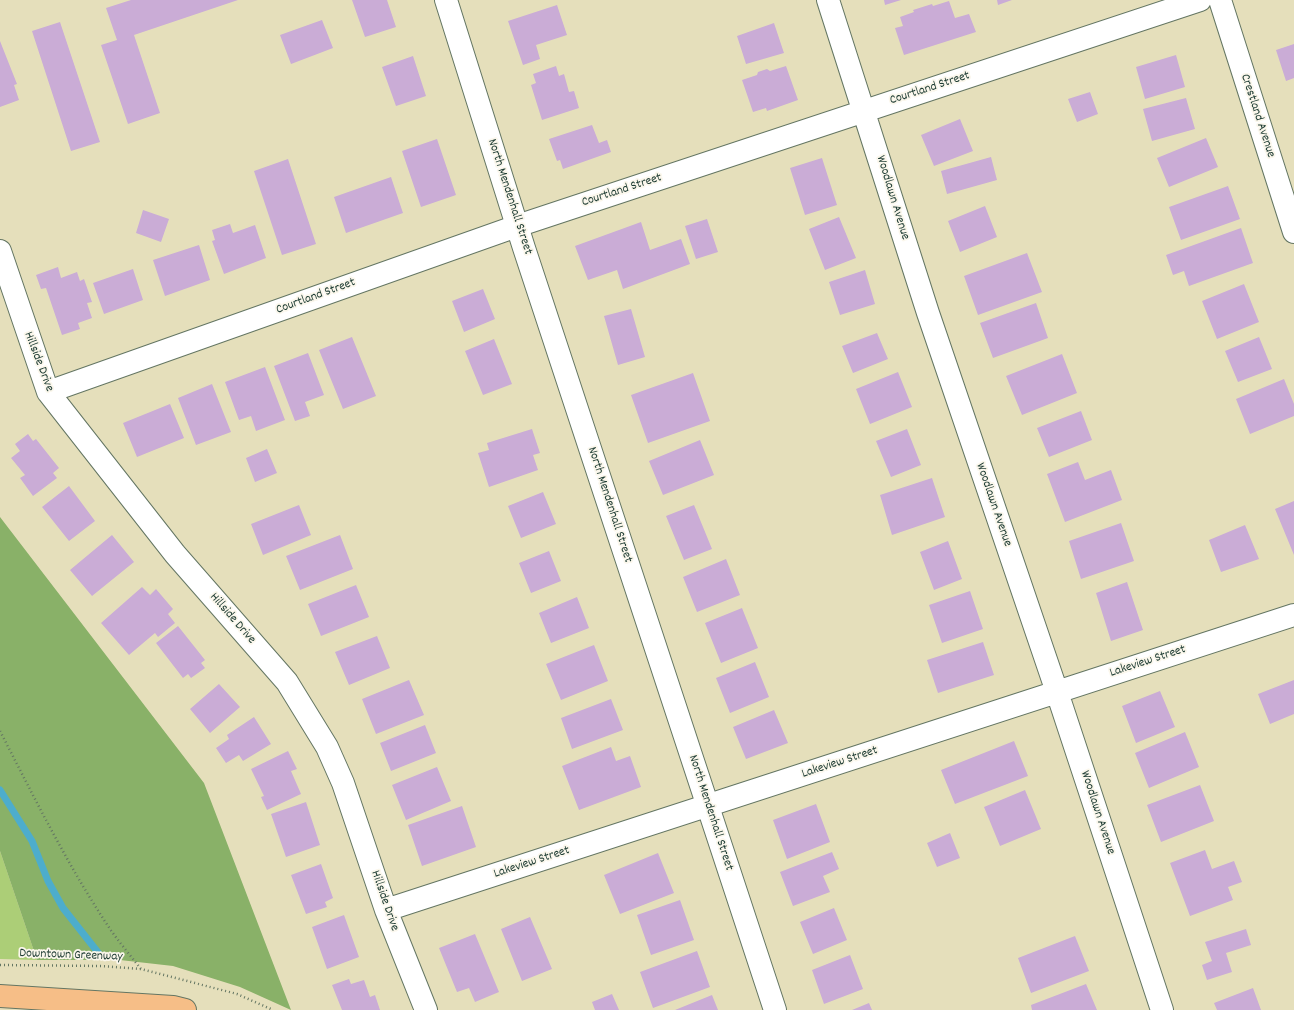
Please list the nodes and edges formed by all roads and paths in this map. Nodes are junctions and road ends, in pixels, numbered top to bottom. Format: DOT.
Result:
graph roads {
  1 [pos="446,0"];
  2 [pos="828,0"];
  3 [pos="1200,0"];
  4 [pos="1220,0"];
  5 [pos="864,111"];
  6 [pos="517,226"];
  7 [pos="1294,232"];
  8 [pos="0,251"];
  9 [pos="48,392"];
  10 [pos="1294,615"];
  11 [pos="1057,692"];
  12 [pos="0,731"];
  13 [pos="707,807"];
  14 [pos="386,910"];
  15 [pos="0,965"];
  16 [pos="141,969"];
  17 [pos="0,996"];
  18 [pos="185,1010"];
  19 [pos="273,1010"];
  20 [pos="426,1010"];
  21 [pos="775,1010"];
  22 [pos="1162,1010"];
  1 -- 6 [label="street, North Mendenhall Street"];
  2 -- 5 [label="street, Woodlawn Avenue"];
  3 -- 5 [label="street, Courtland Street"];
  4 -- 7 [label="street, Crestland Avenue"];
  5 -- 6 [label="street, Courtland Street"];
  5 -- 11 [label="street, Woodlawn Avenue"];
  6 -- 9 [label="street, Courtland Street"];
  6 -- 13 [label="street, North Mendenhall Street"];
  8 -- 9 [label="street, Hillside Drive"];
  9 -- 14 [label="street, Hillside Drive"];
  10 -- 11 [label="street, Lakeview Street"];
  11 -- 13 [label="street, Lakeview Street"];
  11 -- 22 [label="street, Woodlawn Avenue"];
  12 -- 16 [label="path"];
  13 -- 14 [label="street, Lakeview Street"];
  13 -- 21 [label="street, North Mendenhall Street"];
  14 -- 20 [label="street, Hillside Drive"];
  15 -- 16 [label="path, Downtown Greenway"];
  16 -- 19 [label="path, Downtown Greenway"];
  17 -- 18 [label="main road"];
}
